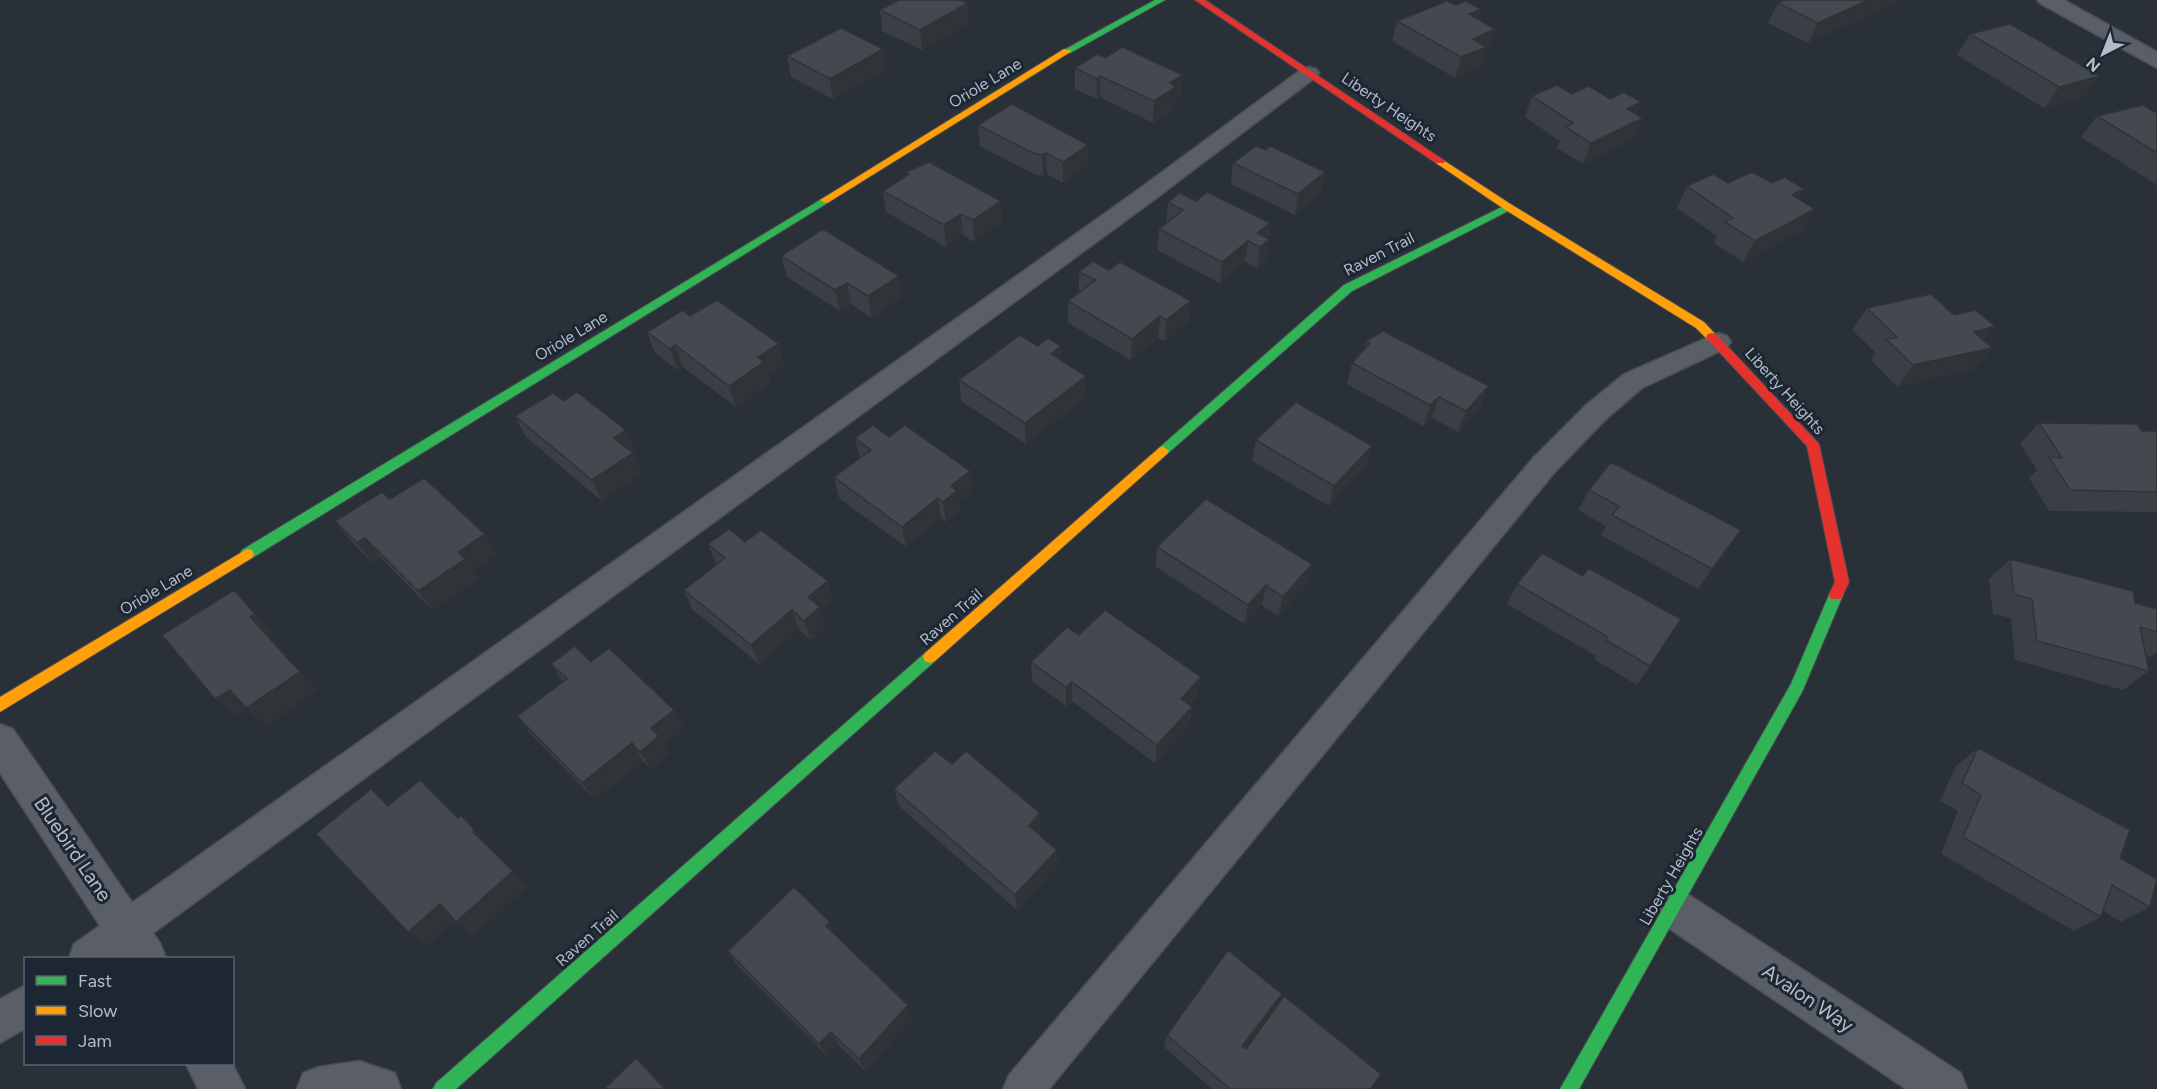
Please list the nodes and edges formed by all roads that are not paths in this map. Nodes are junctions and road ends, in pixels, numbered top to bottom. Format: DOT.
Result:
graph roads {
  1 [pos="1161,0"];
  2 [pos="1199,0"];
  3 [pos="2048,0"];
  4 [pos="2157,61"];
  5 [pos="1309,73"];
  6 [pos="1508,207"];
  7 [pos="1718,342"];
  8 [pos="0,705"];
  9 [pos="0,741"];
  10 [pos="1672,908"];
  11 [pos="136,944"];
  12 [pos="91,957"];
  13 [pos="24,1005"];
  14 [pos="0,1023"];
  15 [pos="209,1065"];
  16 [pos="223,1089"];
  17 [pos="319,1089"];
  18 [pos="379,1089"];
  19 [pos="442,1089"];
  20 [pos="1023,1089"];
  21 [pos="1569,1089"];
  22 [pos="1945,1089"];
  1 -- 8 [label="street, Oriole Lane"];
  2 -- 5 [label="street, Liberty Heights"];
  3 -- 4 [label="street"];
  5 -- 6 [label="street, Liberty Heights"];
  5 -- 11 [label="lane"];
  6 -- 7 [label="street, Liberty Heights"];
  6 -- 19 [label="street, Raven Trail"];
  7 -- 10 [label="street, Liberty Heights"];
  7 -- 20 [label="lane"];
  9 -- 11 [label="street, Bluebird Lane"];
  10 -- 21 [label="street, Liberty Heights"];
  10 -- 22 [label="street, Avalon Way"];
  11 -- 12 [label="lane"];
  13 -- 14 [label="lane"];
  15 -- 16 [label="street"];
  17 -- 18 [label="street"];
}
